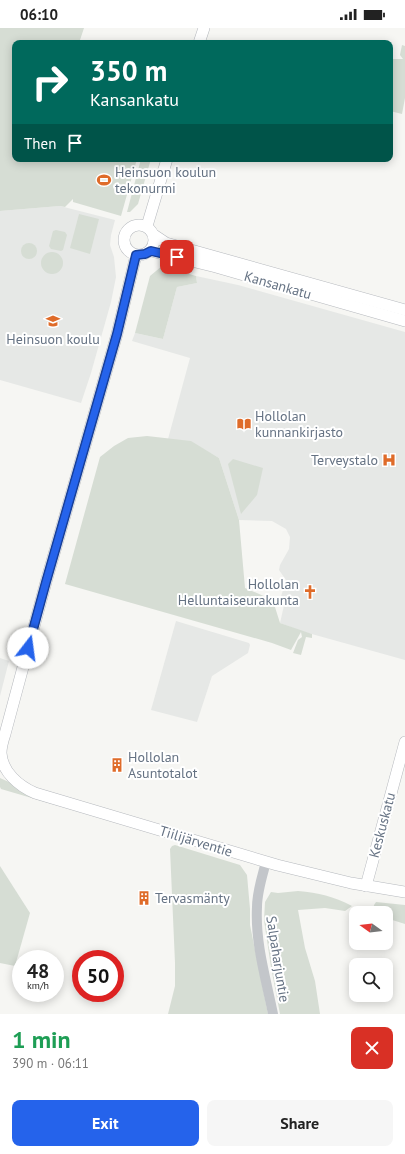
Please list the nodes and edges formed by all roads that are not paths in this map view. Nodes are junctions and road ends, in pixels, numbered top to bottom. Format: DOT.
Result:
graph roads {
  1 [pos="204,28"];
  2 [pos="200,40"];
  3 [pos="165,162"];
  4 [pos="150,230"];
  5 [pos="151,251"];
  6 [pos="136,255"];
  7 [pos="405,310"];
  8 [pos="405,321"];
  9 [pos="405,742"];
  10 [pos="2,766"];
  11 [pos="266,862"];
  12 [pos="366,886"];
  13 [pos="405,892"];
  14 [pos="273,1014"];
  1 -- 2 [label="main road"];
  3 -- 4 [label="main road"];
  4 -- 5 [label="main road"];
  4 -- 6 [label="main road"];
  4 -- 7 [label="main road, Kansankatu"];
  5 -- 6 [label="main road"];
  5 -- 8 [label="main road, Kansankatu"];
  6 -- 10 [label="main road"];
  9 -- 12 [label="main road, Keskuskatu"];
  10 -- 11 [label="main road, Tiilijärventie"];
  11 -- 12 [label="main road, Tiilijärventie"];
  11 -- 14 [label="street, Salpaharjuntie"];
  12 -- 13 [label="main road, Tiilijärventie"];
}
